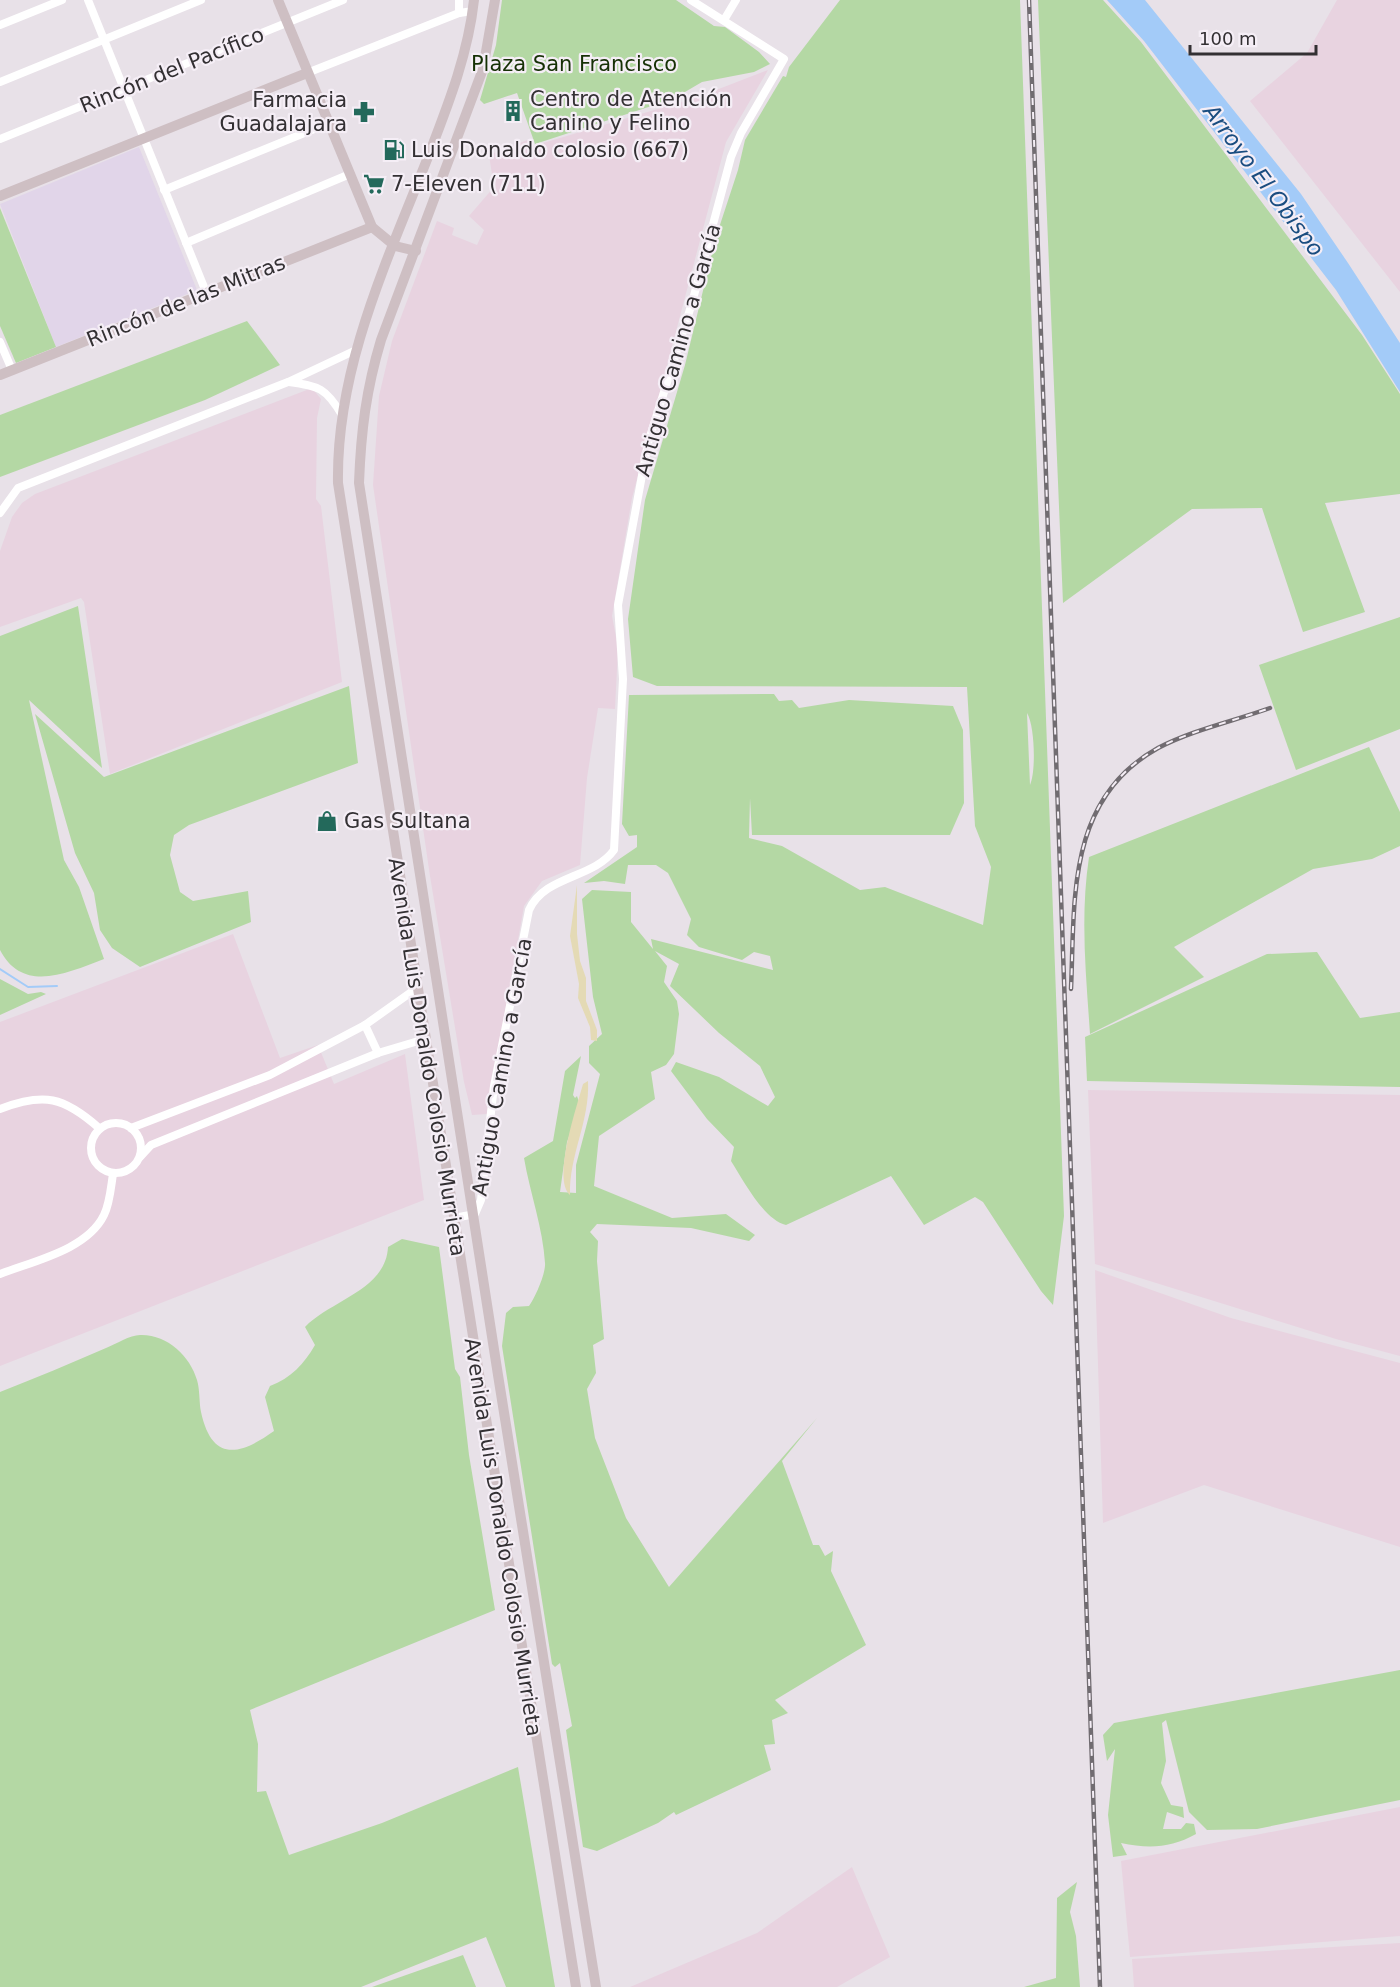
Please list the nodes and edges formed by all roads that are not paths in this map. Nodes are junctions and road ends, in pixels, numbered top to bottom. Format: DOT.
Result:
graph roads {
  1 [pos="62,0"];
  2 [pos="88,0"];
  3 [pos="201,0"];
  4 [pos="278,0"];
  5 [pos="343,0"];
  6 [pos="459,0"];
  7 [pos="495,0"];
  8 [pos="691,0"];
  9 [pos="736,0"];
  10 [pos="474,5"];
  11 [pos="459,13"];
  12 [pos="724,21"];
  13 [pos="287,23"];
  14 [pos="0,25"];
  15 [pos="104,40"];
  16 [pos="307,73"];
  17 [pos="0,82"];
  18 [pos="124,90"];
  19 [pos="329,123"];
  20 [pos="142,138"];
  21 [pos="0,139"];
  22 [pos="350,174"];
  23 [pos="164,190"];
  24 [pos="0,196"];
  25 [pos="372,227"];
  26 [pos="186,243"];
  27 [pos="395,246"];
  28 [pos="416,251"];
  29 [pos="206,292"];
  30 [pos="0,342"];
  31 [pos="356,350"];
  32 [pos="12,370"];
  33 [pos="0,375"];
  34 [pos="288,382"];
  35 [pos="342,415"];
  36 [pos="0,513"];
  37 [pos="373,578"];
  38 [pos="352,580"];
  39 [pos="417,988"];
  40 [pos="365,1025"];
  41 [pos="425,1039"];
  42 [pos="378,1053"];
  43 [pos="0,1109"];
  44 [pos="99,1128"];
  45 [pos="131,1128"];
  46 [pos="140,1157"];
  47 [pos="113,1174"];
  48 [pos="475,1215"];
  49 [pos="454,1218"];
  50 [pos="0,1274"];
  51 [pos="576,1987"];
  52 [pos="596,1987"];
  1 -- 14 [label="street"];
  2 -- 15 [label="street"];
  3 -- 15 [label="street"];
  4 -- 13 [label="main road"];
  5 -- 13 [label="street, Rincón del Pacífico"];
  6 -- 11 [label="street"];
  7 -- 28 [label="main road, Avenida Luis Donaldo Colosio Murrieta"];
  8 -- 12 [label="street"];
  9 -- 12 [label="street"];
  10 -- 11 [label="street"];
  10 -- 27 [label="main road, Avenida Luis Donaldo Colosio Murrieta"];
  11 -- 16 [label="street"];
  12 -- 48 [label="street, Antiguo Camino a García"];
  13 -- 16 [label="main road"];
  13 -- 18 [label="street, Rincón del Pacífico"];
  15 -- 17 [label="street"];
  15 -- 18 [label="street"];
  16 -- 19 [label="main road"];
  16 -- 20 [label="main road"];
  18 -- 20 [label="street"];
  18 -- 21 [label="street, Rincón del Pacífico"];
  19 -- 22 [label="main road"];
  19 -- 23 [label="street"];
  20 -- 23 [label="street"];
  20 -- 24 [label="main road"];
  22 -- 25 [label="main road"];
  22 -- 26 [label="street"];
  23 -- 26 [label="street"];
  25 -- 27 [label="main road"];
  25 -- 29 [label="main road, Rincón de las Mitras"];
  26 -- 29 [label="street"];
  27 -- 28 [label="main road"];
  27 -- 31 [label="main road, Avenida Luis Donaldo Colosio Murrieta"];
  28 -- 37 [label="main road, Avenida Luis Donaldo Colosio Murrieta"];
  29 -- 32 [label="main road, Rincón de las Mitras"];
  30 -- 32 [label="street"];
  31 -- 34 [label="street"];
  31 -- 35 [label="main road, Avenida Luis Donaldo Colosio Murrieta"];
  32 -- 33 [label="main road, Rincón de las Mitras"];
  34 -- 35 [label="street"];
  34 -- 36 [label="street"];
  35 -- 38 [label="main road, Avenida Luis Donaldo Colosio Murrieta"];
  37 -- 38 [label="main road"];
  37 -- 48 [label="main road, Avenida Luis Donaldo Colosio Murrieta"];
  38 -- 39 [label="main road, Avenida Luis Donaldo Colosio Murrieta"];
  39 -- 40 [label="street"];
  39 -- 41 [label="main road, Avenida Luis Donaldo Colosio Murrieta"];
  40 -- 42 [label="street"];
  40 -- 45 [label="street"];
  41 -- 42 [label="street"];
  41 -- 49 [label="main road, Avenida Luis Donaldo Colosio Murrieta"];
  42 -- 46 [label="street"];
  43 -- 44 [label="street"];
  44 -- 45 [label="street"];
  44 -- 47 [label="street"];
  45 -- 46 [label="street"];
  46 -- 47 [label="street"];
  47 -- 50 [label="street"];
  48 -- 49 [label="street"];
  48 -- 52 [label="main road, Avenida Luis Donaldo Colosio Murrieta"];
  49 -- 51 [label="main road, Avenida Luis Donaldo Colosio Murrieta"];
}
